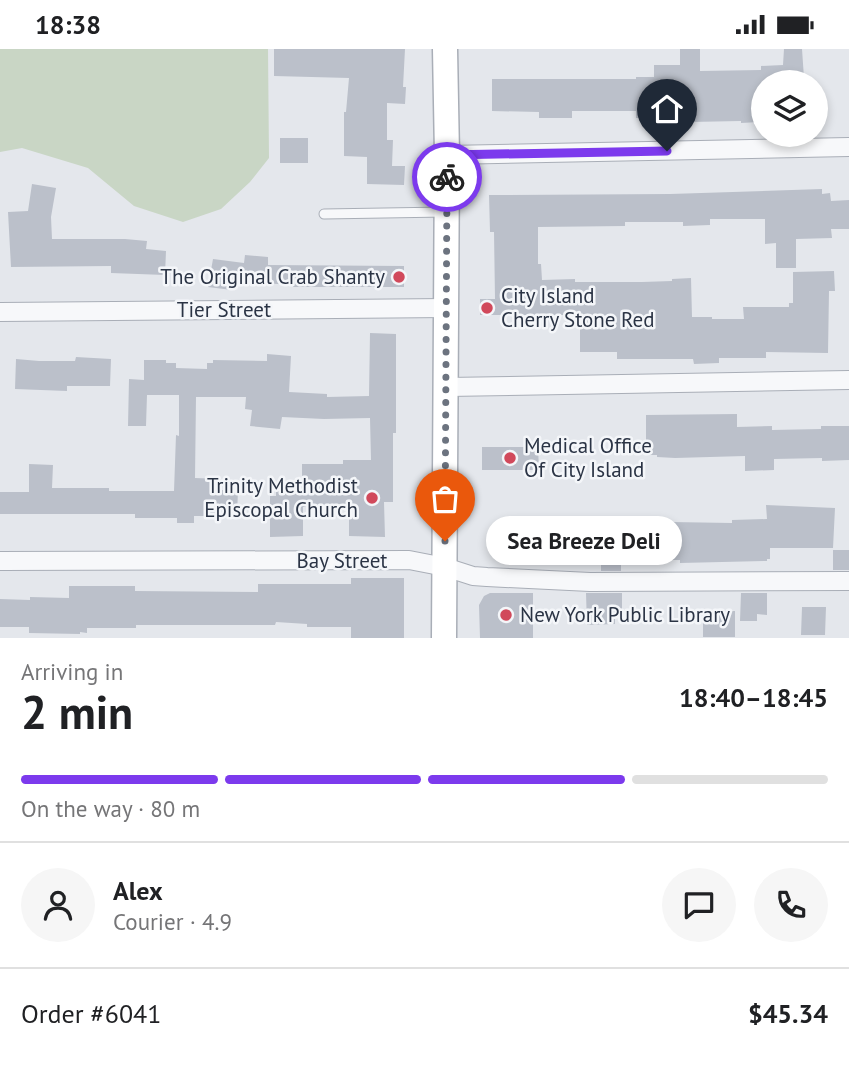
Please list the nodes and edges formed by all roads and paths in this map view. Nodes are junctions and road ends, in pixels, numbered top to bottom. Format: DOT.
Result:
graph roads {
  1 [pos="445,49"];
  2 [pos="849,147"];
  3 [pos="447,155"];
  4 [pos="447,212"];
  5 [pos="324,214"];
  6 [pos="447,309"];
  7 [pos="0,312"];
  8 [pos="849,380"];
  9 [pos="447,387"];
  10 [pos="0,561"];
  11 [pos="445,567"];
  12 [pos="849,581"];
  13 [pos="444,638"];
  1 -- 3 [label="main road"];
  2 -- 3 [label="street"];
  3 -- 4 [label="main road"];
  4 -- 5 [label="lane"];
  4 -- 6 [label="main road"];
  6 -- 7 [label="street, Tier Street"];
  6 -- 9 [label="main road"];
  8 -- 9 [label="street"];
  9 -- 11 [label="main road"];
  10 -- 11 [label="street, Bay Street"];
  11 -- 12 [label="street, Bay Street"];
  11 -- 13 [label="main road"];
}
